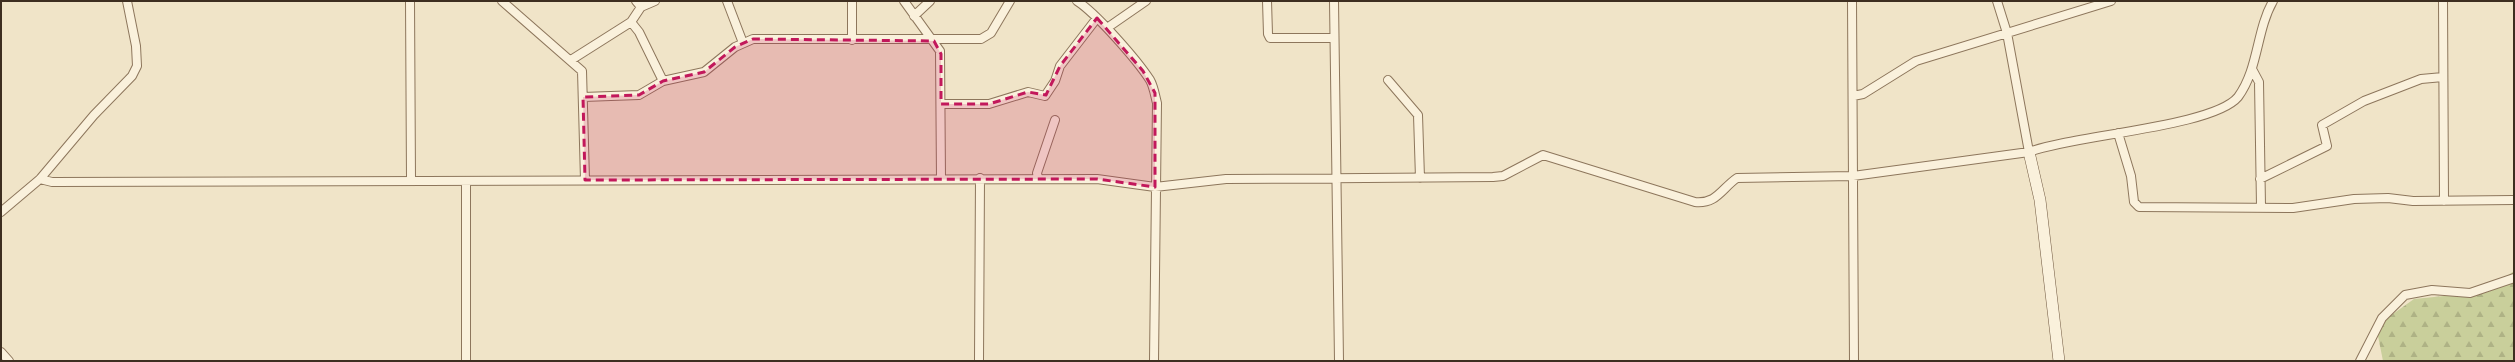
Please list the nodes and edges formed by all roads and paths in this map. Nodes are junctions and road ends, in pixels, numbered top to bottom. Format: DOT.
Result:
graph roads {
  1 [pos="127,1"];
  2 [pos="410,1"];
  3 [pos="502,1"];
  4 [pos="655,1"];
  5 [pos="727,1"];
  6 [pos="852,1"];
  7 [pos="904,1"];
  8 [pos="930,1"];
  9 [pos="1010,1"];
  10 [pos="1077,1"];
  11 [pos="1146,1"];
  12 [pos="1267,1"];
  13 [pos="1334,1"];
  14 [pos="1852,1"];
  15 [pos="1996,1"];
  16 [pos="2112,1"];
  17 [pos="2273,1"];
  18 [pos="2443,1"];
  19 [pos="639,4"];
  20 [pos="914,16"];
  21 [pos="1097,18"];
  22 [pos="631,22"];
  23 [pos="1107,28"];
  24 [pos="2007,33"];
  25 [pos="1333,38"];
  26 [pos="852,40"];
  27 [pos="934,41"];
  28 [pos="743,43"];
  29 [pos="571,60"];
  30 [pos="2252,69"];
  31 [pos="2444,77"];
  32 [pos="1388,80"];
  33 [pos="663,81"];
  34 [pos="1853,96"];
  35 [pos="583,97"];
  36 [pos="940,104"];
  37 [pos="1055,120"];
  38 [pos="2118,133"];
  39 [pos="2029,152"];
  40 [pos="1853,176"];
  41 [pos="941,178"];
  42 [pos="980,178"];
  43 [pos="1038,178"];
  44 [pos="1337,178"];
  45 [pos="1420,178"];
  46 [pos="40,179"];
  47 [pos="2260,179"];
  48 [pos="412,180"];
  49 [pos="585,180"];
  50 [pos="466,181"];
  51 [pos="1155,187"];
  52 [pos="2514,200"];
  53 [pos="2444,201"];
  54 [pos="2261,206"];
  55 [pos="1,212"];
  56 [pos="2514,278"];
  57 [pos="1,352"];
  58 [pos="9,361"];
  59 [pos="466,361"];
  60 [pos="979,361"];
  61 [pos="1154,361"];
  62 [pos="1339,361"];
  63 [pos="1854,361"];
  64 [pos="2059,361"];
  65 [pos="2360,361"];
  1 -- 46 [label="street"];
  2 -- 48 [label="street"];
  3 -- 29 [label="street"];
  4 -- 19 [label="street"];
  5 -- 28 [label="street"];
  6 -- 26 [label="street"];
  7 -- 20 [label="street"];
  8 -- 20 [label="street"];
  9 -- 27 [label="street"];
  10 -- 21 [label="street"];
  11 -- 23 [label="street"];
  12 -- 25 [label="street"];
  13 -- 25 [label="street"];
  14 -- 34 [label="street"];
  15 -- 24 [label="street"];
  16 -- 24 [label="street"];
  17 -- 30 [label="street"];
  18 -- 31 [label="street"];
  19 -- 22 [label="street"];
  20 -- 27 [label="street"];
  21 -- 23 [label="street"];
  21 -- 36 [label="street"];
  22 -- 29 [label="street"];
  22 -- 33 [label="street"];
  23 -- 51 [label="street"];
  24 -- 34 [label="street"];
  24 -- 39 [label="street"];
  25 -- 44 [label="street"];
  26 -- 27 [label="street"];
  26 -- 28 [label="street"];
  27 -- 36 [label="street"];
  28 -- 33 [label="street"];
  29 -- 35 [label="street"];
  30 -- 38 [label="street"];
  30 -- 47 [label="street"];
  31 -- 47 [label="street"];
  31 -- 53 [label="street"];
  32 -- 45 [label="street"];
  33 -- 35 [label="street"];
  34 -- 40 [label="street"];
  35 -- 49 [label="street"];
  36 -- 41 [label="street"];
  37 -- 43 [label="street"];
  38 -- 39 [label="street"];
  38 -- 54 [label="street"];
  39 -- 40 [label="street"];
  39 -- 64 [label="street"];
  40 -- 45 [label="street"];
  40 -- 63 [label="street"];
  41 -- 42 [label="street"];
  41 -- 49 [label="street"];
  42 -- 43 [label="street"];
  42 -- 60 [label="street"];
  43 -- 51 [label="street"];
  44 -- 45 [label="street"];
  44 -- 51 [label="street"];
  44 -- 62 [label="street"];
  46 -- 48 [label="street"];
  46 -- 55 [label="street"];
  47 -- 54 [label="street"];
  48 -- 50 [label="street"];
  49 -- 50 [label="street"];
  50 -- 59 [label="street"];
  51 -- 61 [label="street"];
  52 -- 53 [label="street"];
  53 -- 54 [label="street"];
  56 -- 65 [label="street"];
  57 -- 58 [label="street"];
}
